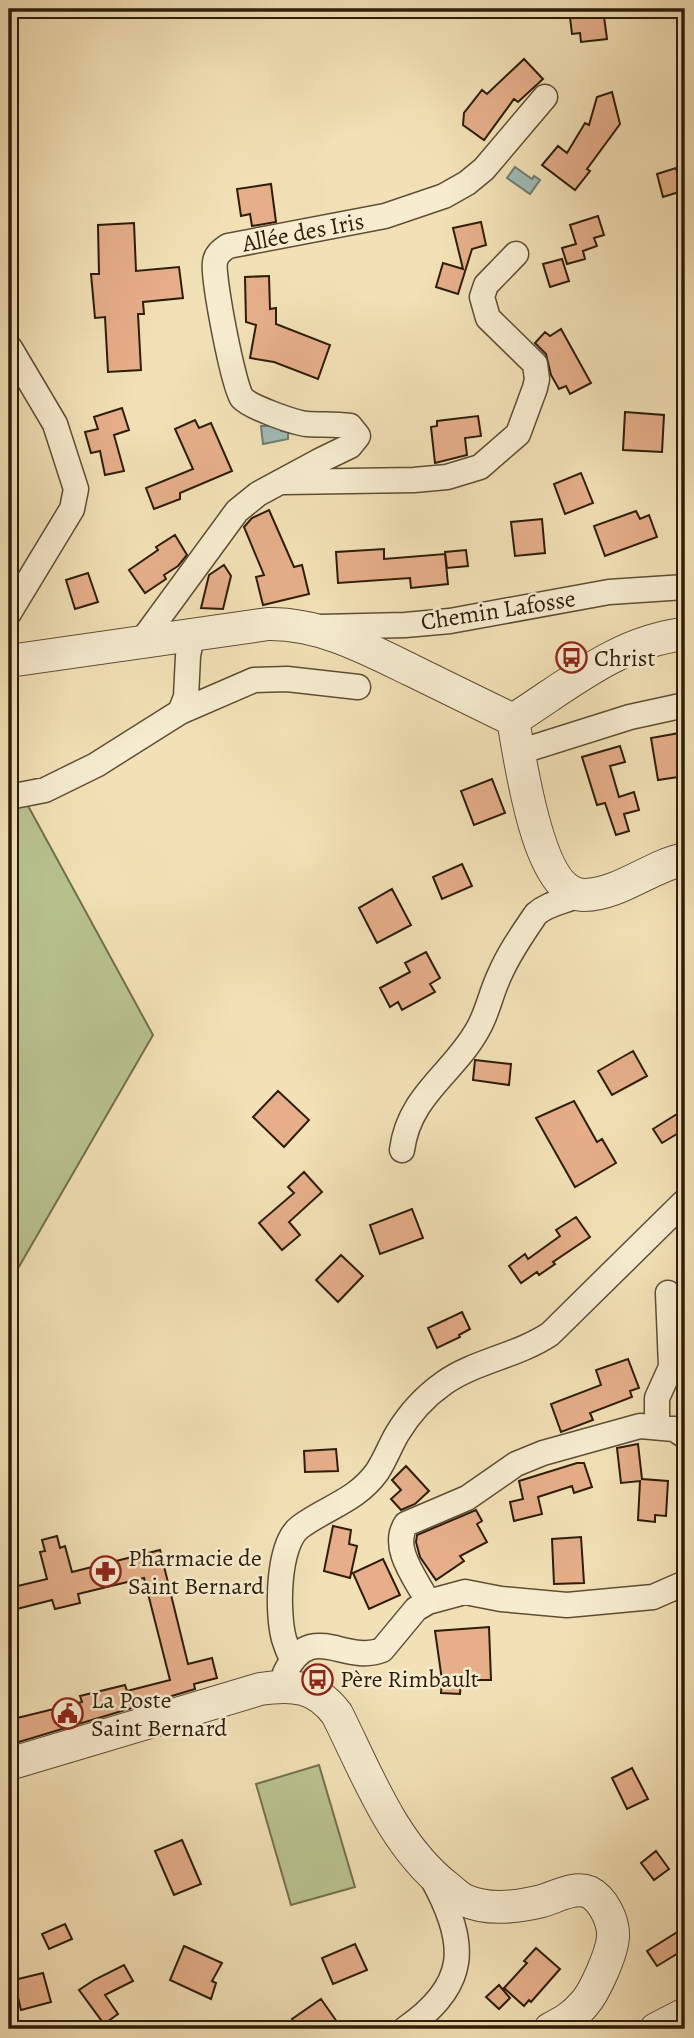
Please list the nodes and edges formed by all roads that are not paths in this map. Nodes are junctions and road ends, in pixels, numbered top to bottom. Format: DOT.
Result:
graph roads {
  1 [pos="545,97"];
  2 [pos="516,254"];
  3 [pos="10,348"];
  4 [pos="280,482"];
  5 [pos="685,587"];
  6 [pos="9,613"];
  7 [pos="311,628"];
  8 [pos="685,634"];
  9 [pos="192,635"];
  10 [pos="141,642"];
  11 [pos="9,660"];
  12 [pos="358,687"];
  13 [pos="685,705"];
  14 [pos="180,712"];
  15 [pos="513,720"];
  16 [pos="519,752"];
  17 [pos="9,797"];
  18 [pos="685,859"];
  19 [pos="579,894"];
  20 [pos="402,1150"];
  21 [pos="685,1201"];
  22 [pos="668,1293"];
  23 [pos="657,1426"];
  24 [pos="685,1436"];
  25 [pos="685,1583"];
  26 [pos="428,1602"];
  27 [pos="286,1672"];
  28 [pos="9,1764"];
  29 [pos="428,1872"];
  30 [pos="685,2014"];
  31 [pos="405,2029"];
  32 [pos="550,2029"];
  33 [pos="656,2029"];
  1 -- 4 [label="street, Allée des Iris"];
  2 -- 4 [label="street"];
  3 -- 6 [label="street"];
  4 -- 10 [label="street, Allée des Iris"];
  5 -- 7 [label="street, Chemin Lafosse"];
  7 -- 9 [label="street"];
  7 -- 15 [label="street"];
  8 -- 15 [label="street"];
  9 -- 10 [label="street"];
  9 -- 14 [label="street"];
  10 -- 11 [label="street"];
  12 -- 14 [label="street"];
  13 -- 16 [label="street"];
  14 -- 17 [label="street"];
  15 -- 16 [label="street"];
  16 -- 19 [label="street"];
  18 -- 19 [label="street"];
  19 -- 20 [label="street"];
  21 -- 27 [label="street"];
  22 -- 23 [label="street"];
  23 -- 24 [label="street"];
  23 -- 26 [label="street"];
  25 -- 26 [label="street"];
  26 -- 27 [label="street"];
  27 -- 28 [label="street"];
  27 -- 29 [label="street"];
  29 -- 31 [label="street"];
  29 -- 32 [label="street"];
  30 -- 33 [label="street"];
}
